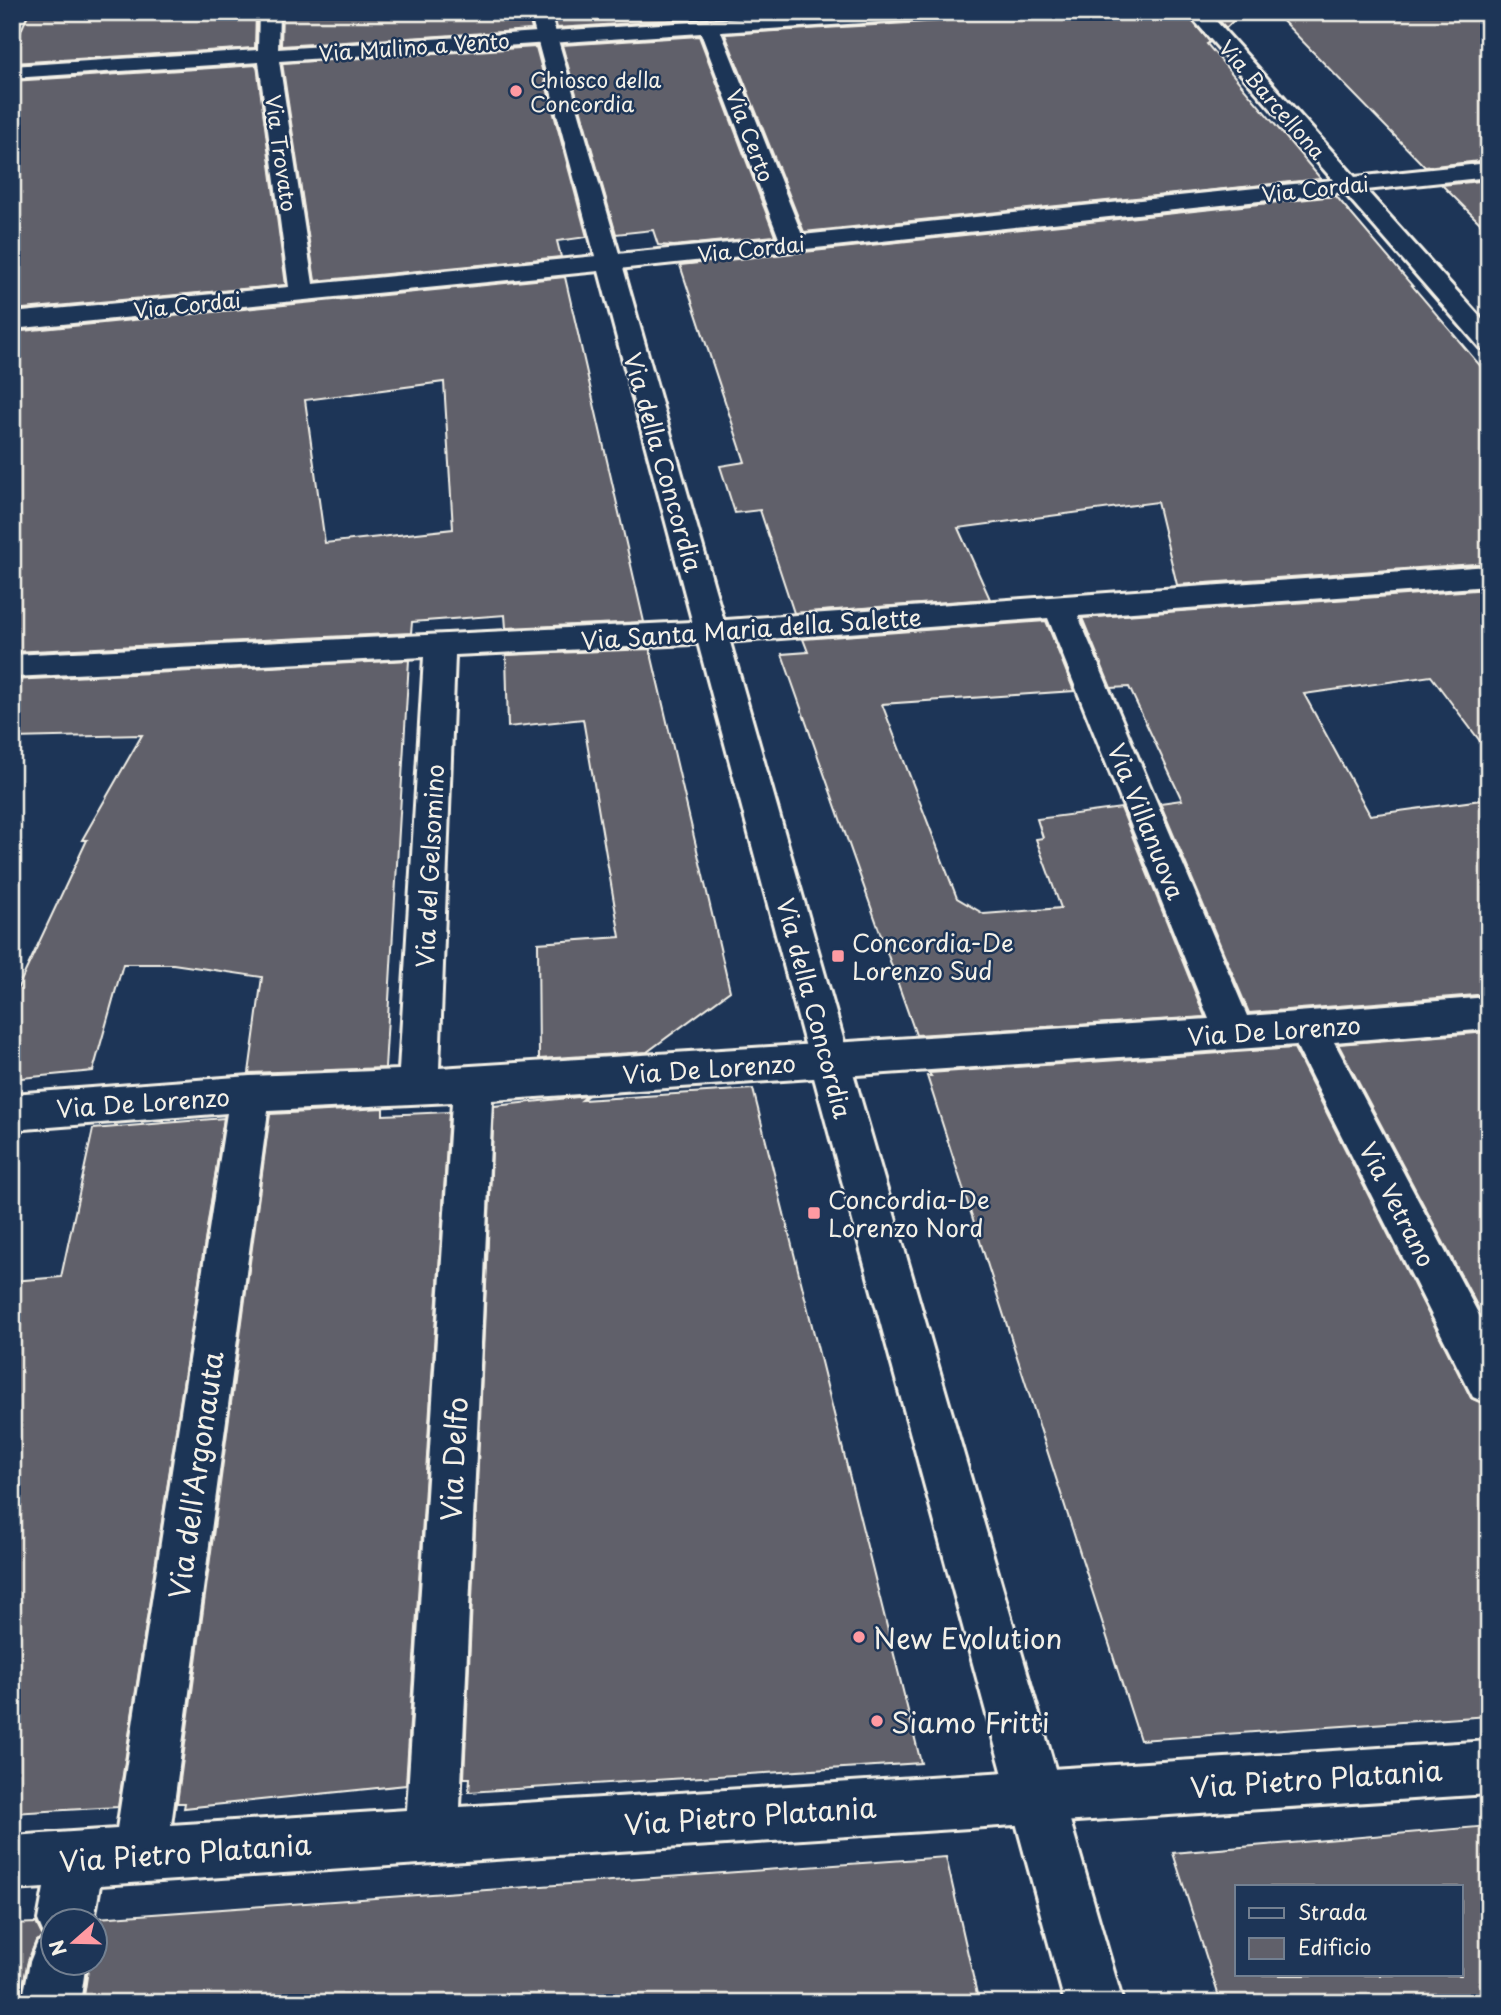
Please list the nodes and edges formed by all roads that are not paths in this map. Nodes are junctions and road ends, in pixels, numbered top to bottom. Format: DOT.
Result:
graph roads {
  1 [pos="269,12"];
  2 [pos="940,12"];
  3 [pos="1197,12"];
  4 [pos="543,25"];
  5 [pos="709,28"];
  6 [pos="268,55"];
  7 [pos="12,72"];
  8 [pos="1489,170"];
  9 [pos="1349,185"];
  10 [pos="793,243"];
  11 [pos="609,263"];
  12 [pos="302,293"];
  13 [pos="12,321"];
  14 [pos="1489,344"];
  15 [pos="1489,576"];
  16 [pos="1059,608"];
  17 [pos="712,632"];
  18 [pos="440,646"];
  19 [pos="12,666"];
  20 [pos="1489,1013"];
  21 [pos="1307,1028"];
  22 [pos="1235,1034"];
  23 [pos="829,1059"];
  24 [pos="473,1083"];
  25 [pos="418,1087"];
  26 [pos="250,1094"];
  27 [pos="12,1112"];
  28 [pos="1489,1381"];
  29 [pos="1489,1767"];
  30 [pos="1038,1796"];
  31 [pos="432,1836"];
  32 [pos="139,1855"];
  33 [pos="77,1859"];
  34 [pos="12,1863"];
  35 [pos="69,1906"];
  36 [pos="56,1976"];
  37 [pos="51,2003"];
  38 [pos="1094,2003"];
  1 -- 6 [label="street, Via Trovato"];
  2 -- 5 [label="street, Via Mulino a Vento"];
  3 -- 9 [label="street, Via Barcellona"];
  4 -- 5 [label="street, Via Mulino a Vento"];
  4 -- 6 [label="street, Via Mulino a Vento"];
  4 -- 11 [label="street, Via della Concordia"];
  5 -- 10 [label="street, Via Certo"];
  6 -- 7 [label="street, Via Mulino a Vento"];
  6 -- 12 [label="street, Via Trovato"];
  8 -- 9 [label="street, Via Cordai"];
  9 -- 10 [label="street, Via Cordai"];
  9 -- 14 [label="street, Via Barcellona"];
  10 -- 11 [label="street, Via Cordai"];
  11 -- 12 [label="street, Via Cordai"];
  11 -- 17 [label="street, Via della Concordia"];
  12 -- 13 [label="street, Via Cordai"];
  15 -- 16 [label="street, Via Santa Maria della Salette"];
  16 -- 17 [label="street, Via Santa Maria della Salette"];
  16 -- 22 [label="street, Via Villanuova"];
  17 -- 18 [label="street, Via Santa Maria della Salette"];
  17 -- 23 [label="street, Via della Concordia"];
  18 -- 19 [label="street, Via Santa Maria della Salette"];
  18 -- 25 [label="street, Via del Gelsomino"];
  20 -- 21 [label="street, Via De Lorenzo"];
  21 -- 22 [label="street, Via De Lorenzo"];
  21 -- 28 [label="street, Via Vetrano"];
  22 -- 23 [label="street, Via De Lorenzo"];
  23 -- 24 [label="street, Via De Lorenzo"];
  23 -- 30 [label="street, Via della Concordia"];
  24 -- 25 [label="street, Via De Lorenzo"];
  24 -- 31 [label="street, Via Delfo"];
  25 -- 26 [label="street, Via De Lorenzo"];
  26 -- 27 [label="street, Via De Lorenzo"];
  26 -- 32 [label="street, Via dell'Argonauta"];
  29 -- 30 [label="street, Via Pietro Platania"];
  30 -- 31 [label="street, Via Pietro Platania"];
  30 -- 38 [label="street, Via della Concordia"];
  31 -- 32 [label="street, Via Pietro Platania"];
  32 -- 33 [label="street, Via Pietro Platania"];
  33 -- 34 [label="street, Via Pietro Platania"];
  33 -- 35 [label="street"];
  36 -- 37 [label="street"];
}
